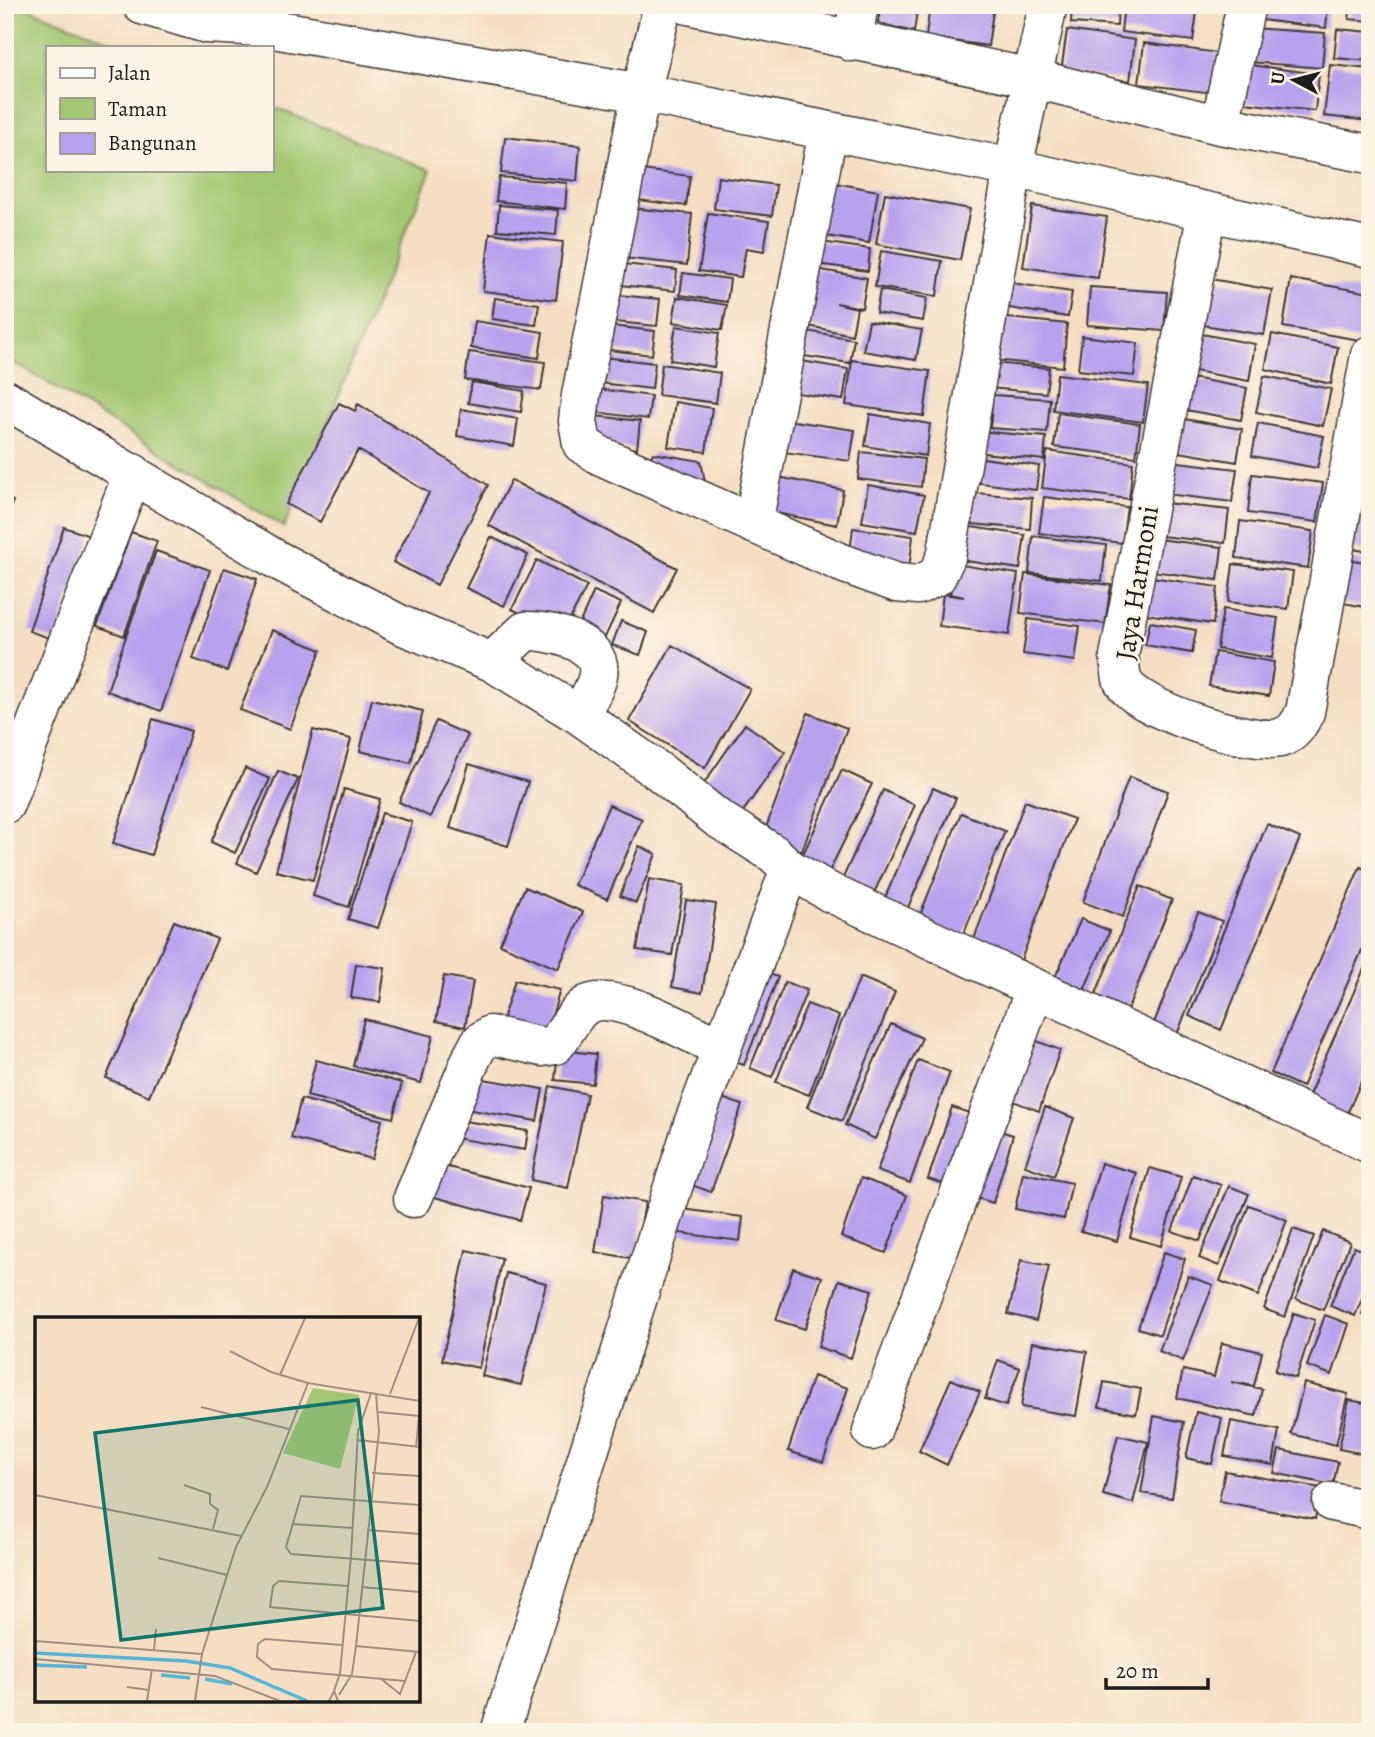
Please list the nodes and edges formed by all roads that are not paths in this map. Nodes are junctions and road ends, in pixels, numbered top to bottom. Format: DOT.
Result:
graph roads {
  1 [pos="142,5"];
  2 [pos="663,5"];
  3 [pos="688,5"];
  4 [pos="859,5"];
  5 [pos="1048,5"];
  6 [pos="1246,5"];
  7 [pos="265,16"];
  8 [pos="852,42"];
  9 [pos="1031,78"];
  10 [pos="641,93"];
  11 [pos="1220,125"];
  12 [pos="828,131"];
  13 [pos="1370,154"];
  14 [pos="1013,168"];
  15 [pos="1207,212"];
  16 [pos="1370,248"];
  17 [pos="1370,355"];
  18 [pos="5,399"];
  19 [pos="133,473"];
  20 [pos="754,524"];
  21 [pos="492,662"];
  22 [pos="579,715"];
  23 [pos="5,804"];
  24 [pos="790,869"];
  25 [pos="1035,989"];
  26 [pos="721,1048"];
  27 [pos="1370,1144"];
  28 [pos="413,1198"];
  29 [pos="872,1430"];
  30 [pos="1332,1502"];
  31 [pos="1370,1510"];
  32 [pos="500,1732"];
  1 -- 7 [label="street"];
  2 -- 10 [label="street"];
  3 -- 8 [label="street"];
  4 -- 8 [label="street"];
  5 -- 9 [label="street"];
  6 -- 11 [label="street"];
  7 -- 10 [label="street"];
  8 -- 9 [label="street"];
  9 -- 11 [label="street"];
  9 -- 14 [label="street"];
  10 -- 12 [label="street"];
  10 -- 20 [label="street"];
  11 -- 13 [label="street"];
  12 -- 14 [label="street"];
  12 -- 20 [label="street"];
  14 -- 15 [label="street"];
  14 -- 20 [label="street"];
  15 -- 16 [label="street"];
  15 -- 17 [label="street, Jaya Harmoni"];
  18 -- 19 [label="street"];
  19 -- 21 [label="street"];
  19 -- 23 [label="street"];
  21 -- 22 [label="street"];
  21 -- 22 [label="street"];
  22 -- 24 [label="street"];
  24 -- 25 [label="street"];
  24 -- 26 [label="street"];
  25 -- 27 [label="street"];
  25 -- 29 [label="street"];
  26 -- 28 [label="street"];
  26 -- 32 [label="street"];
  30 -- 31 [label="street"];
}
